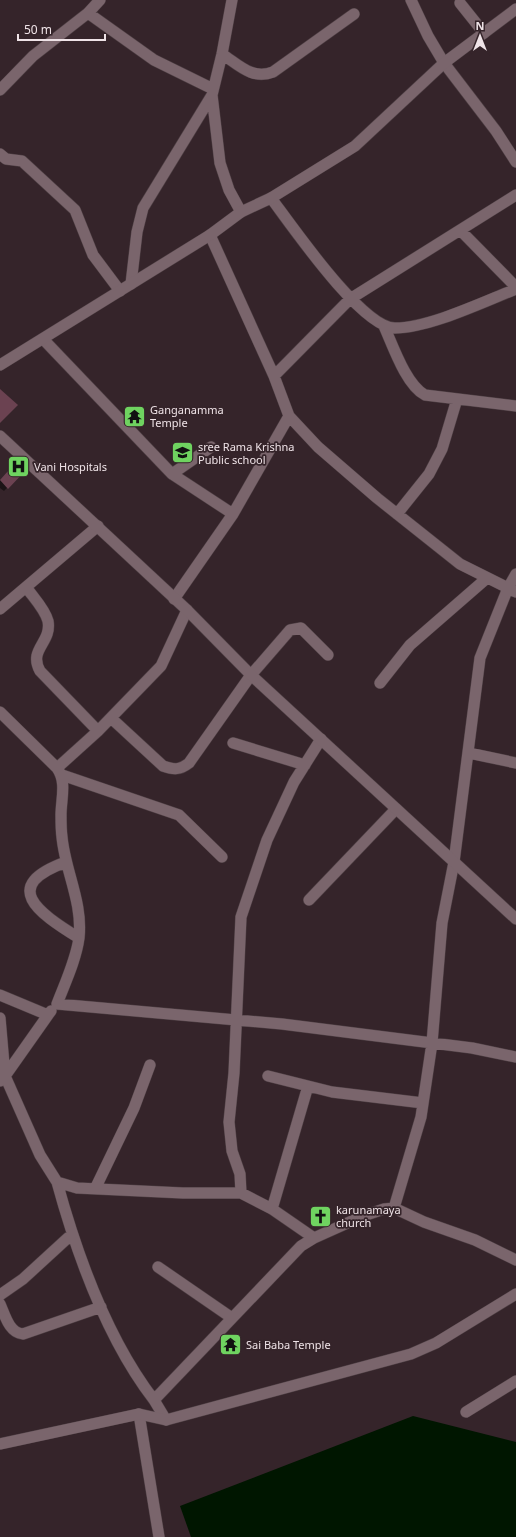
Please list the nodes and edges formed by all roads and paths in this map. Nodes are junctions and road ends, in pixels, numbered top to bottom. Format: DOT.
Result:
graph roads {
  1 [pos="100,0"];
  2 [pos="232,0"];
  3 [pos="411,0"];
  4 [pos="460,3"];
  5 [pos="516,9"];
  6 [pos="88,14"];
  7 [pos="354,14"];
  8 [pos="484,33"];
  9 [pos="222,54"];
  10 [pos="444,63"];
  11 [pos="0,90"];
  12 [pos="212,92"];
  13 [pos="0,154"];
  14 [pos="516,162"];
  15 [pos="516,195"];
  16 [pos="270,198"];
  17 [pos="241,212"];
  18 [pos="461,231"];
  19 [pos="210,235"];
  20 [pos="132,284"];
  21 [pos="516,288"];
  22 [pos="120,291"];
  23 [pos="350,299"];
  24 [pos="384,326"];
  25 [pos="43,339"];
  26 [pos="0,365"];
  27 [pos="274,376"];
  28 [pos="457,399"];
  29 [pos="516,406"];
  30 [pos="289,416"];
  31 [pos="0,436"];
  32 [pos="212,447"];
  33 [pos="172,474"];
  34 [pos="233,514"];
  35 [pos="397,514"];
  36 [pos="98,526"];
  37 [pos="516,574"];
  38 [pos="487,578"];
  39 [pos="26,587"];
  40 [pos="512,590"];
  41 [pos="174,599"];
  42 [pos="0,609"];
  43 [pos="187,610"];
  44 [pos="328,655"];
  45 [pos="251,675"];
  46 [pos="380,683"];
  47 [pos="0,712"];
  48 [pos="111,718"];
  49 [pos="98,731"];
  50 [pos="321,739"];
  51 [pos="233,743"];
  52 [pos="469,753"];
  53 [pos="516,763"];
  54 [pos="306,765"];
  55 [pos="60,772"];
  56 [pos="396,809"];
  57 [pos="222,856"];
  58 [pos="66,862"];
  59 [pos="454,862"];
  60 [pos="309,900"];
  61 [pos="516,919"];
  62 [pos="79,938"];
  63 [pos="0,995"];
  64 [pos="57,1004"];
  65 [pos="48,1015"];
  66 [pos="0,1018"];
  67 [pos="236,1021"];
  68 [pos="432,1043"];
  69 [pos="516,1057"];
  70 [pos="150,1065"];
  71 [pos="268,1076"];
  72 [pos="2,1079"];
  73 [pos="308,1086"];
  74 [pos="423,1104"];
  75 [pos="56,1182"];
  76 [pos="95,1189"];
  77 [pos="241,1193"];
  78 [pos="394,1208"];
  79 [pos="272,1209"];
  80 [pos="71,1235"];
  81 [pos="314,1238"];
  82 [pos="516,1260"];
  83 [pos="158,1268"];
  84 [pos="516,1294"];
  85 [pos="0,1295"];
  86 [pos="0,1304"];
  87 [pos="101,1307"];
  88 [pos="232,1318"];
  89 [pos="516,1381"];
  90 [pos="154,1400"];
  91 [pos="466,1412"];
  92 [pos="139,1414"];
  93 [pos="166,1420"];
  94 [pos="0,1444"];
  95 [pos="156,1536"];
  1 -- 6 [label="street"];
  2 -- 9 [label="street"];
  3 -- 10 [label="street"];
  4 -- 8 [label="street"];
  5 -- 8 [label="street"];
  6 -- 11 [label="street"];
  6 -- 12 [label="street"];
  7 -- 9 [label="street"];
  8 -- 10 [label="street"];
  9 -- 12 [label="street"];
  10 -- 14 [label="street"];
  10 -- 16 [label="street"];
  12 -- 17 [label="street"];
  12 -- 20 [label="street"];
  13 -- 22 [label="street"];
  15 -- 18 [label="street"];
  16 -- 17 [label="street"];
  16 -- 23 [label="street"];
  17 -- 19 [label="street"];
  18 -- 21 [label="street"];
  18 -- 23 [label="street"];
  19 -- 20 [label="street"];
  19 -- 27 [label="street"];
  20 -- 22 [label="street"];
  21 -- 24 [label="street"];
  22 -- 25 [label="street"];
  23 -- 24 [label="street"];
  23 -- 27 [label="street"];
  24 -- 28 [label="street"];
  25 -- 26 [label="street"];
  25 -- 33 [label="street"];
  27 -- 30 [label="street"];
  28 -- 29 [label="street"];
  28 -- 35 [label="street"];
  30 -- 34 [label="street"];
  30 -- 35 [label="street"];
  31 -- 36 [label="street"];
  32 -- 33 [label="street"];
  33 -- 34 [label="street"];
  34 -- 41 [label="street"];
  35 -- 38 [label="street"];
  36 -- 39 [label="street"];
  36 -- 41 [label="street"];
  37 -- 40 [label="street"];
  38 -- 40 [label="street"];
  38 -- 46 [label="street"];
  39 -- 42 [label="street"];
  39 -- 49 [label="street"];
  40 -- 52 [label="street"];
  41 -- 43 [label="street"];
  43 -- 45 [label="street"];
  43 -- 48 [label="street"];
  44 -- 45 [label="street"];
  45 -- 48 [label="street"];
  45 -- 50 [label="street"];
  47 -- 55 [label="street"];
  48 -- 49 [label="street"];
  49 -- 55 [label="street"];
  50 -- 54 [label="street"];
  50 -- 56 [label="street"];
  51 -- 54 [label="street"];
  52 -- 53 [label="street"];
  52 -- 59 [label="street"];
  54 -- 67 [label="street"];
  55 -- 57 [label="street"];
  55 -- 58 [label="street"];
  56 -- 59 [label="street"];
  56 -- 60 [label="street"];
  58 -- 62 [label="street"];
  58 -- 62 [label="street"];
  59 -- 61 [label="street"];
  59 -- 68 [label="street"];
  62 -- 64 [label="street"];
  63 -- 65 [label="street"];
  64 -- 65 [label="street"];
  64 -- 67 [label="street"];
  65 -- 72 [label="street"];
  66 -- 72 [label="street"];
  67 -- 68 [label="street"];
  67 -- 77 [label="street"];
  68 -- 69 [label="street"];
  68 -- 74 [label="street"];
  70 -- 76 [label="street"];
  71 -- 73 [label="street"];
  72 -- 75 [label="street"];
  73 -- 74 [label="street"];
  73 -- 79 [label="street"];
  74 -- 78 [label="street"];
  75 -- 76 [label="street"];
  75 -- 80 [label="street"];
  76 -- 77 [label="street"];
  77 -- 79 [label="street"];
  78 -- 81 [label="street"];
  78 -- 82 [label="street"];
  79 -- 81 [label="street"];
  80 -- 85 [label="street"];
  80 -- 87 [label="street"];
  81 -- 88 [label="street"];
  83 -- 88 [label="street"];
  84 -- 93 [label="street"];
  86 -- 87 [label="street"];
  87 -- 90 [label="street"];
  88 -- 90 [label="street"];
  89 -- 91 [label="street"];
  90 -- 93 [label="street"];
  92 -- 93 [label="street"];
  92 -- 94 [label="street"];
  92 -- 95 [label="street"];
}
